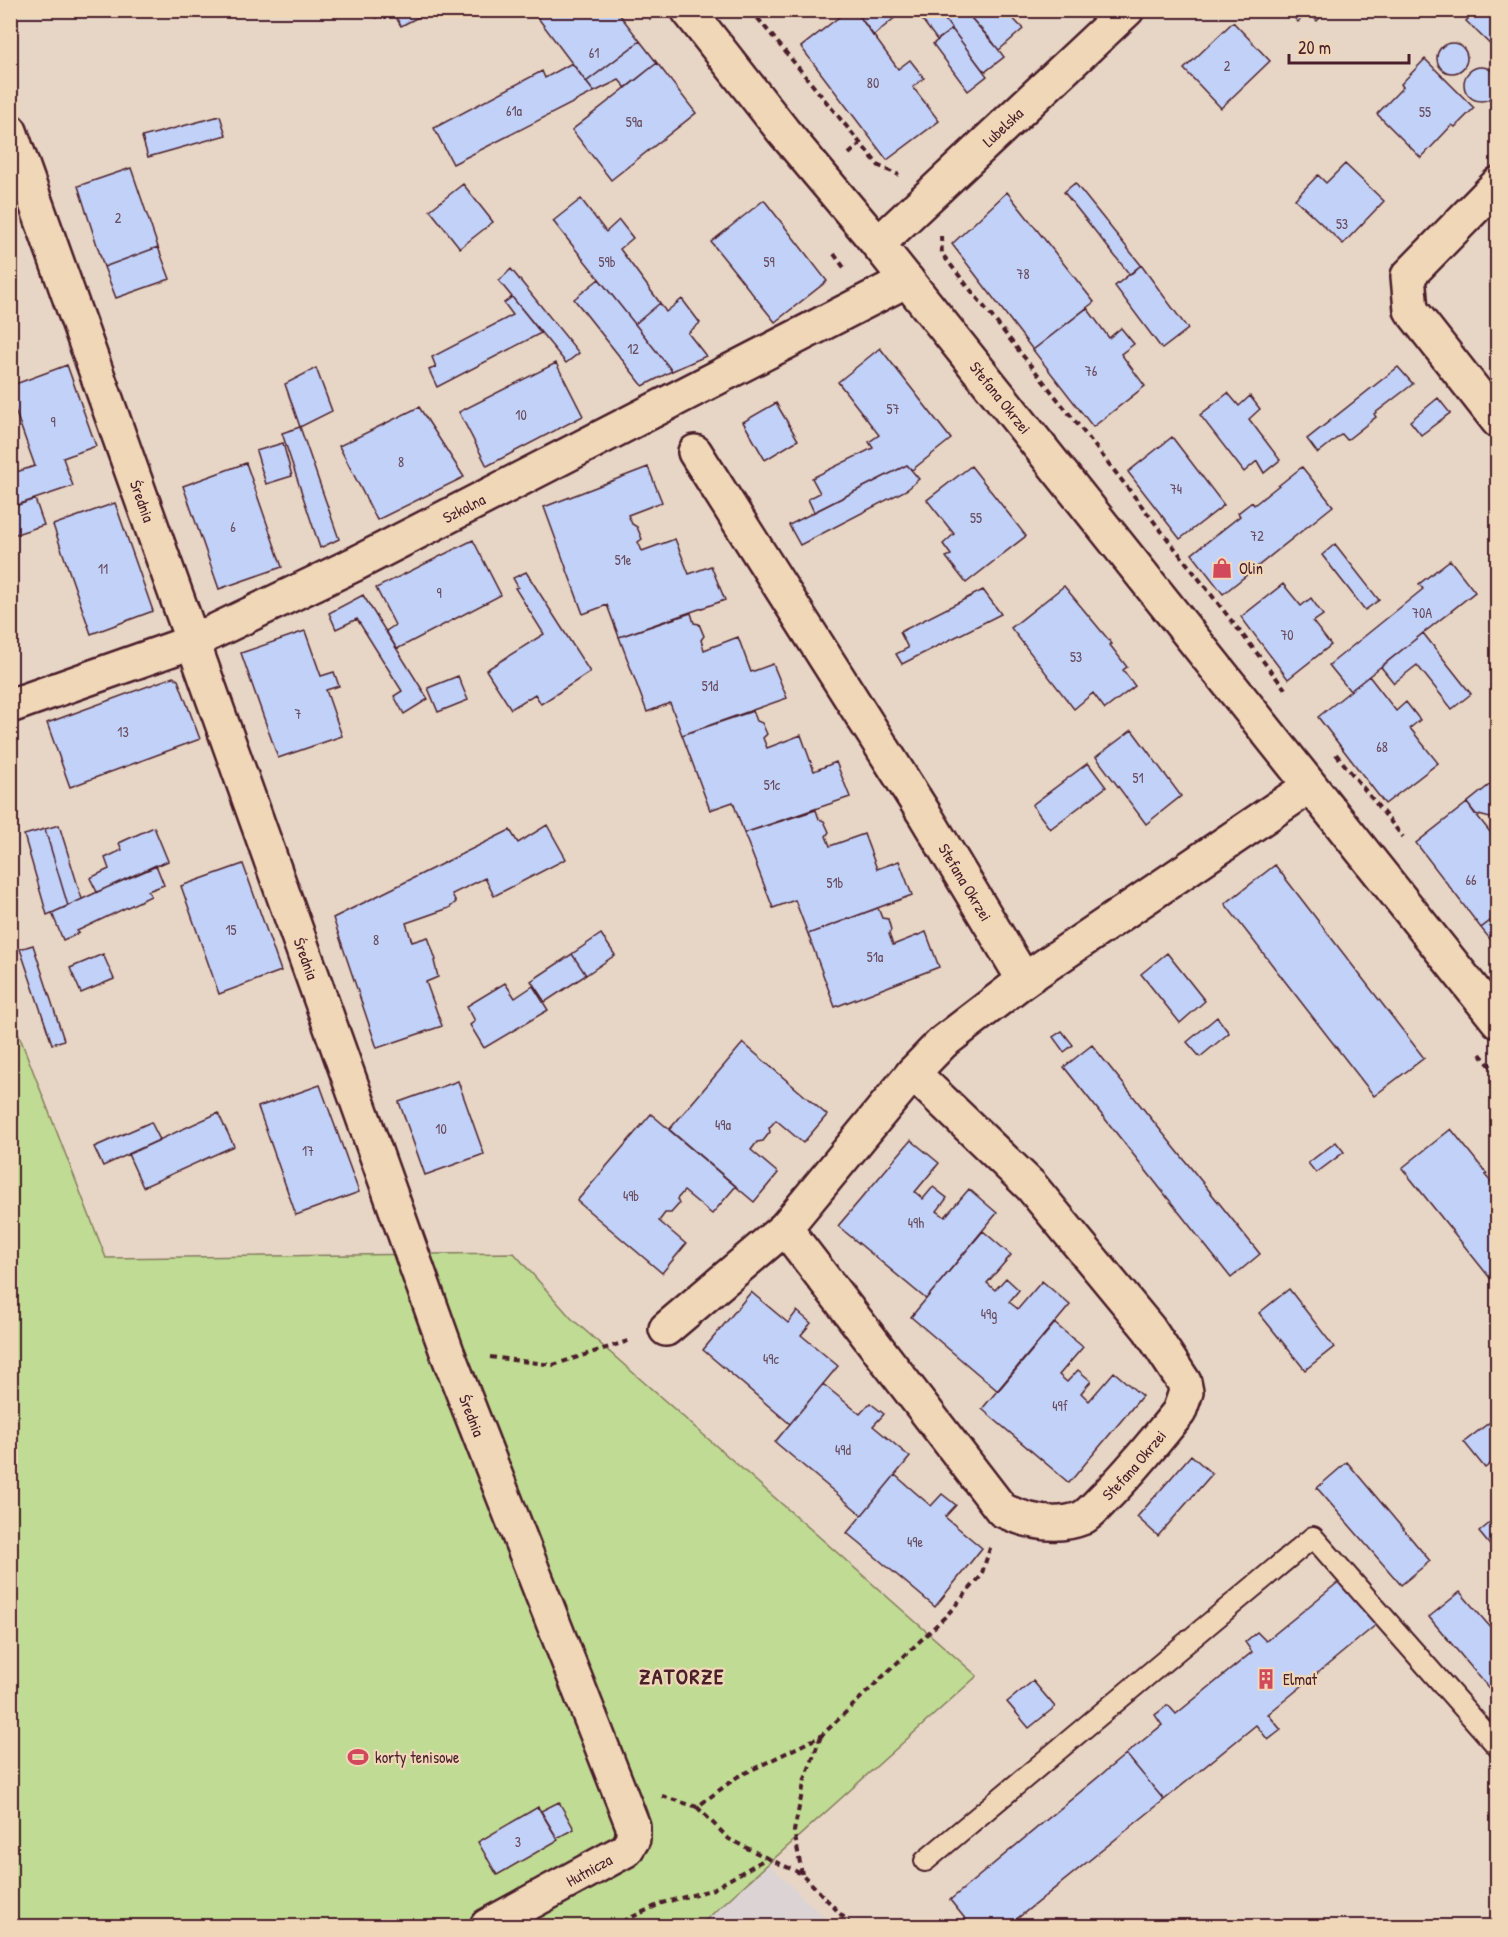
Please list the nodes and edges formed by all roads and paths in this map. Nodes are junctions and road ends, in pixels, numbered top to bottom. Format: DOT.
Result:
graph roads {
  1 [pos="688,10"];
  2 [pos="751,10"];
  3 [pos="1127,10"];
  4 [pos="10,131"];
  5 [pos="1497,184"];
  6 [pos="936,190"];
  7 [pos="941,230"];
  8 [pos="878,244"];
  9 [pos="907,280"];
  10 [pos="1497,422"];
  11 [pos="694,452"];
  12 [pos="192,642"];
  13 [pos="1287,692"];
  14 [pos="10,706"];
  15 [pos="1329,745"];
  16 [pos="1310,786"];
  17 [pos="1406,842"];
  18 [pos="1024,980"];
  19 [pos="1497,1021"];
  20 [pos="912,1073"];
  21 [pos="785,1228"];
  22 [pos="666,1329"];
  23 [pos="447,1352"];
  24 [pos="1002,1510"];
  25 [pos="821,1736"];
  26 [pos="1497,1747"];
  27 [pos="616,1780"];
  28 [pos="658,1794"];
  29 [pos="697,1807"];
  30 [pos="767,1858"];
  31 [pos="925,1861"];
  32 [pos="802,1874"];
  33 [pos="487,1926"];
  34 [pos="613,1926"];
  35 [pos="852,1926"];
  1 -- 8 [label="street, Stefana Okrzei"];
  2 -- 6 [label="path"];
  3 -- 6 [label="street, Lubelska"];
  4 -- 12 [label="street, Średnia"];
  5 -- 10 [label="street"];
  6 -- 8 [label="street, Lubelska"];
  7 -- 13 [label="path"];
  8 -- 9 [label="street, Stefana Okrzei"];
  9 -- 12 [label="street, Szkolna"];
  9 -- 16 [label="street, Stefana Okrzei"];
  11 -- 18 [label="street, Stefana Okrzei"];
  12 -- 14 [label="street, Szkolna"];
  12 -- 23 [label="street, Średnia"];
  15 -- 17 [label="path"];
  16 -- 18 [label="street"];
  16 -- 19 [label="street, Stefana Okrzei"];
  18 -- 20 [label="street"];
  20 -- 21 [label="street"];
  20 -- 24 [label="street, Stefana Okrzei"];
  21 -- 22 [label="street"];
  21 -- 24 [label="street"];
  22 -- 23 [label="path"];
  23 -- 27 [label="street, Średnia"];
  24 -- 25 [label="path"];
  25 -- 29 [label="path"];
  25 -- 32 [label="path"];
  26 -- 31 [label="lane"];
  27 -- 33 [label="street, Hutnicza"];
  28 -- 29 [label="path"];
  29 -- 30 [label="path"];
  30 -- 32 [label="path"];
  30 -- 34 [label="path"];
  32 -- 35 [label="path"];
}
